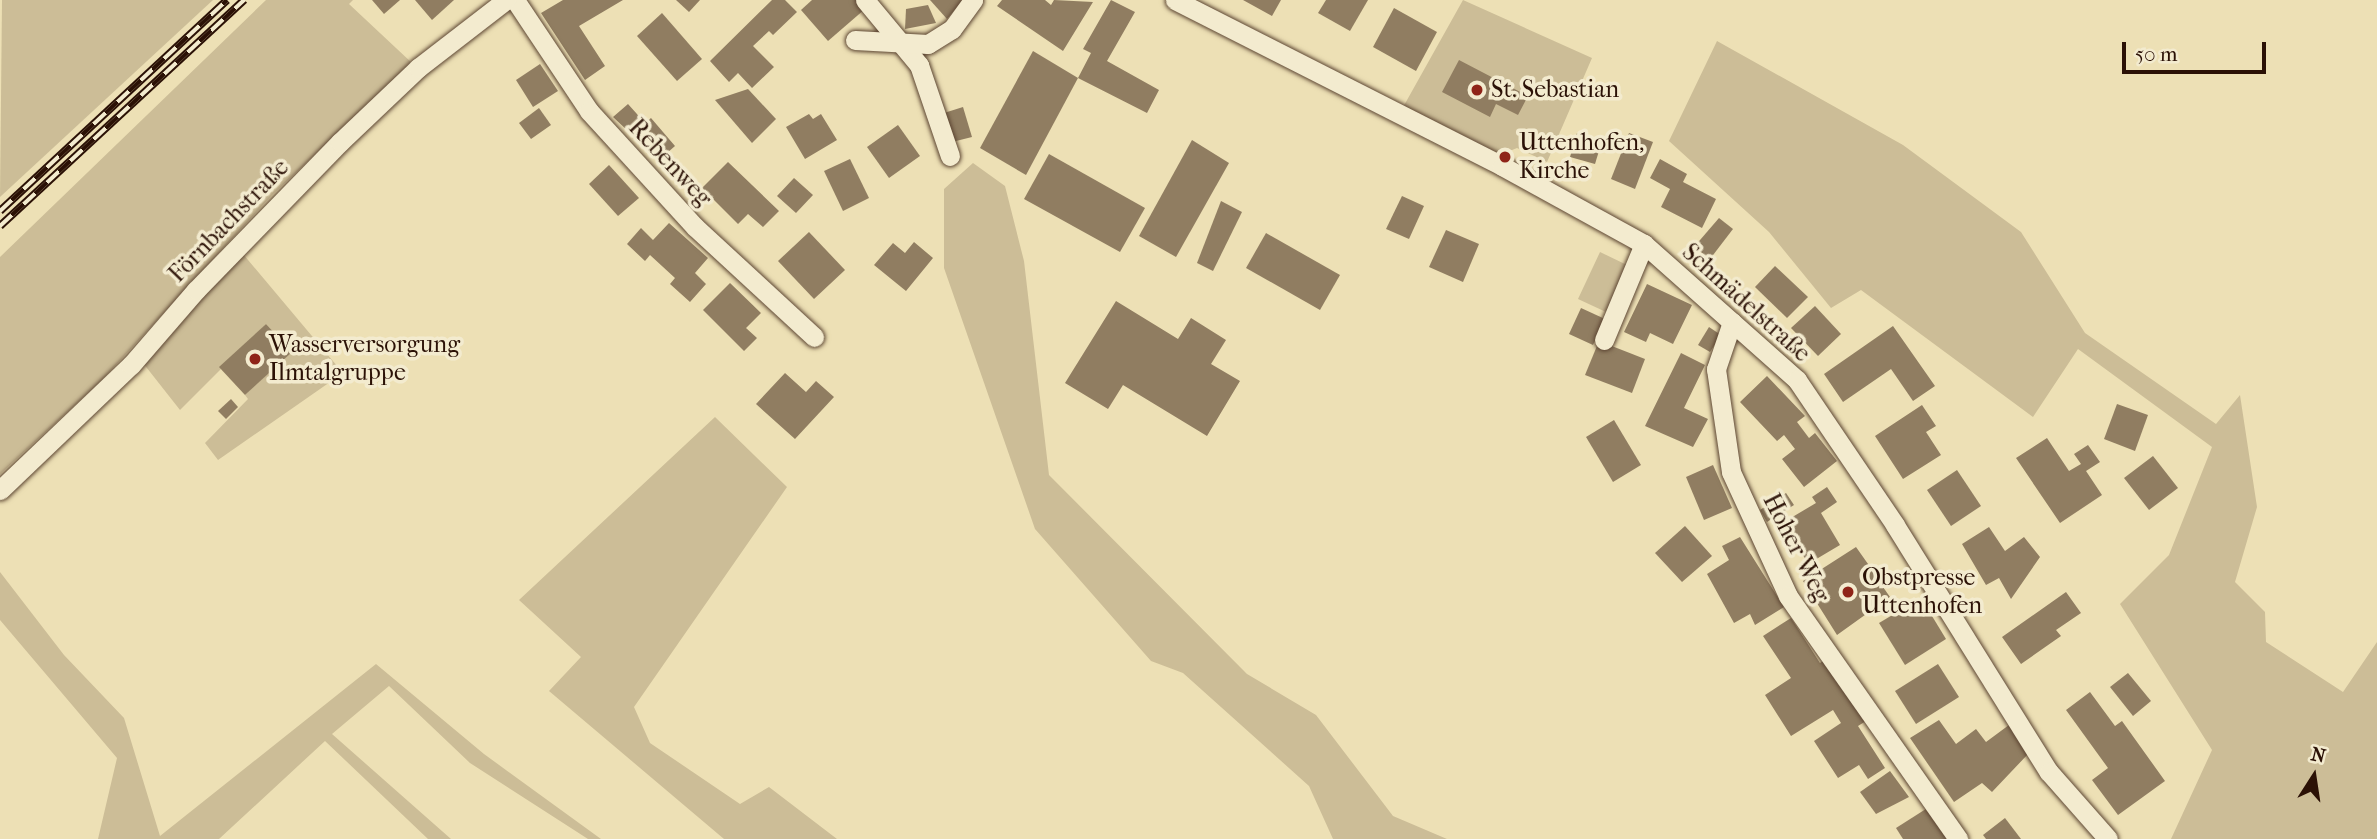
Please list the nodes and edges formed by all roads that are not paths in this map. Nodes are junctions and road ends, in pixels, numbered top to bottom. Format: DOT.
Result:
graph roads {
  1 [pos="506,0"];
  2 [pos="515,0"];
  3 [pos="865,0"];
  4 [pos="973,0"];
  5 [pos="1175,0"];
  6 [pos="855,40"];
  7 [pos="903,45"];
  8 [pos="950,156"];
  9 [pos="1644,244"];
  10 [pos="1732,321"];
  11 [pos="814,337"];
  12 [pos="1604,340"];
  13 [pos="0,490"];
  14 [pos="1958,839"];
  15 [pos="2108,839"];
  1 -- 13 [label="street, Förnbachstraße"];
  2 -- 11 [label="street, Rebenweg"];
  3 -- 7 [label="street"];
  4 -- 7 [label="street"];
  5 -- 9 [label="street, Schmädelstraße"];
  6 -- 7 [label="street"];
  7 -- 8 [label="street"];
  9 -- 10 [label="street, Schmädelstraße"];
  9 -- 12 [label="street"];
  10 -- 14 [label="street, Hoher Weg"];
  10 -- 15 [label="street, Schmädelstraße"];
}
